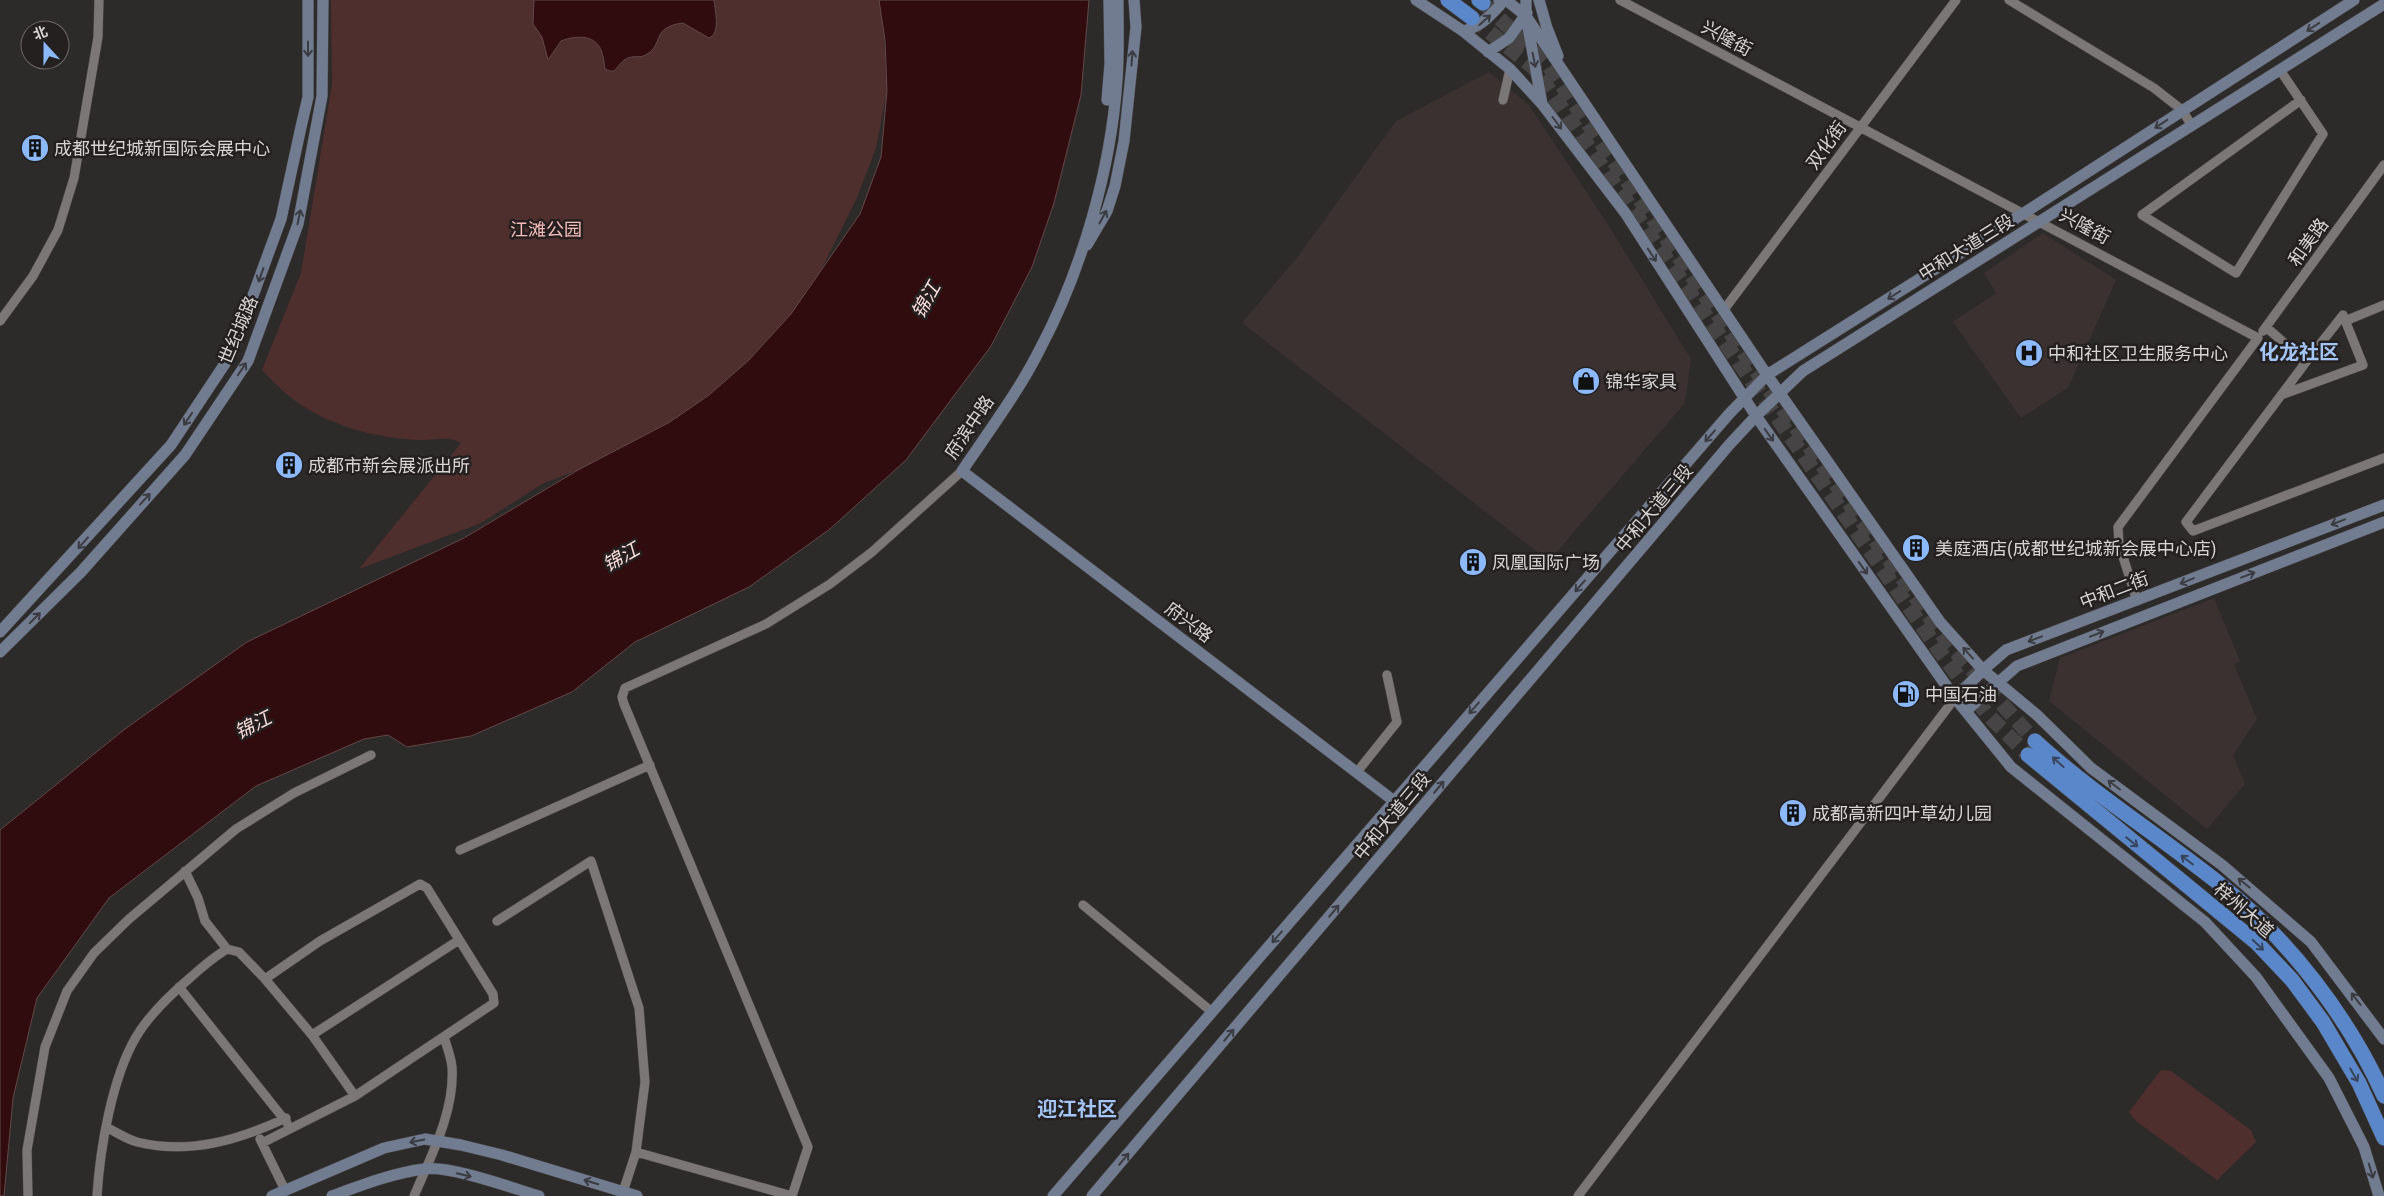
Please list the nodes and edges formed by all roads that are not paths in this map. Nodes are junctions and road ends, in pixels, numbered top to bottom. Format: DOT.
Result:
graph roads {
  1 [pos="99,0"];
  2 [pos="308,0"];
  3 [pos="323,0"];
  4 [pos="1109,0"];
  5 [pos="1118,0"];
  6 [pos="1134,0"];
  7 [pos="1416,0"];
  8 [pos="1448,0"];
  9 [pos="1499,0"];
  10 [pos="1506,0"];
  11 [pos="1526,0"];
  12 [pos="1534,0"];
  13 [pos="1539,0"];
  14 [pos="1620,0"];
  15 [pos="1956,0"];
  16 [pos="2010,0"];
  17 [pos="2354,0"];
  18 [pos="2384,4"];
  19 [pos="1526,16"];
  20 [pos="1472,18"];
  21 [pos="1463,31"];
  22 [pos="1488,52"];
  23 [pos="1510,70"];
  24 [pos="2280,70"];
  25 [pos="1567,78"];
  26 [pos="1503,100"];
  27 [pos="2301,100"];
  28 [pos="1542,104"];
  29 [pos="2182,110"];
  30 [pos="2192,126"];
  31 [pos="1859,127"];
  32 [pos="2384,165"];
  33 [pos="2024,213"];
  34 [pos="2040,221"];
  35 [pos="1078,259"];
  36 [pos="2384,305"];
  37 [pos="1723,311"];
  38 [pos="2345,320"];
  39 [pos="0,321"];
  40 [pos="2266,327"];
  41 [pos="2258,338"];
  42 [pos="2306,362"];
  43 [pos="1767,375"];
  44 [pos="1779,392"];
  45 [pos="2281,395"];
  46 [pos="1744,398"];
  47 [pos="1756,416"];
  48 [pos="2384,458"];
  49 [pos="962,471"];
  50 [pos="2384,505"];
  51 [pos="2384,522"];
  52 [pos="2137,600"];
  53 [pos="0,632"];
  54 [pos="0,652"];
  55 [pos="1982,670"];
  56 [pos="1387,675"];
  57 [pos="1998,683"];
  58 [pos="1956,698"];
  59 [pos="1966,711"];
  60 [pos="2035,741"];
  61 [pos="371,755"];
  62 [pos="2028,755"];
  63 [pos="650,765"];
  64 [pos="1357,772"];
  65 [pos="1394,801"];
  66 [pos="460,850"];
  67 [pos="185,871"];
  68 [pos="1083,905"];
  69 [pos="497,921"];
  70 [pos="459,940"];
  71 [pos="227,949"];
  72 [pos="265,979"];
  73 [pos="179,987"];
  74 [pos="1212,1012"];
  75 [pos="312,1035"];
  76 [pos="444,1037"];
  77 [pos="2384,1039"];
  78 [pos="355,1096"];
  79 [pos="2384,1096"];
  80 [pos="286,1118"];
  81 [pos="106,1127"];
  82 [pos="290,1131"];
  83 [pos="256,1132"];
  84 [pos="2384,1136"];
  85 [pos="439,1141"];
  86 [pos="262,1143"];
  87 [pos="636,1152"];
  88 [pos="426,1168"];
  89 [pos="285,1190"];
  90 [pos="623,1192"];
  91 [pos="28,1196"];
  92 [pos="97,1196"];
  93 [pos="272,1196"];
  94 [pos="332,1196"];
  95 [pos="414,1196"];
  96 [pos="539,1196"];
  97 [pos="637,1196"];
  98 [pos="1053,1196"];
  99 [pos="1092,1196"];
  100 [pos="1578,1196"];
  101 [pos="2379,1196"];
  1 -- 39 [label="street"];
  2 -- 53 [label="main road, 世纪城路, one-way"];
  54 -- 3 [label="main road, 世纪城路, one-way"];
  4 -- 35 [label="main road"];
  5 -- 35 [label="main road, 府滨中路"];
  35 -- 6 [label="main road, one-way"];
  7 -- 21 [label="main road"];
  8 -- 20 [label="highway"];
  21 -- 9 [label="main road, one-way"];
  10 -- 19 [label="main road"];
  11 -- 19 [label="main road"];
  12 -- 19 [label="main road"];
  13 -- 25 [label="main road"];
  14 -- 31 [label="street, 兴隆街"];
  15 -- 31 [label="street, 双化街"];
  16 -- 29 [label="street"];
  17 -- 29 [label="main road, 中和大道三段, one-way"];
  18 -- 24 [label="main road, 中和大道三段"];
  19 -- 22 [label="main road"];
  19 -- 25 [label="main road"];
  19 -- 28 [label="main road, one-way"];
  21 -- 22 [label="main road"];
  22 -- 23 [label="main road"];
  23 -- 26 [label="street"];
  23 -- 28 [label="main road"];
  24 -- 27 [label="street"];
  24 -- 30 [label="main road, 中和大道三段"];
  25 -- 37 [label="main road"];
  27 -- 27 [label="street"];
  28 -- 46 [label="main road, one-way"];
  29 -- 30 [label="street"];
  29 -- 33 [label="main road, 中和大道三段, one-way"];
  30 -- 34 [label="main road, 中和大道三段"];
  31 -- 33 [label="street, 兴隆街"];
  31 -- 37 [label="street, 双化街"];
  32 -- 40 [label="street, 和美路"];
  33 -- 34 [label="street, 兴隆街"];
  33 -- 43 [label="main road, 中和大道三段, one-way"];
  34 -- 41 [label="street, 兴隆街"];
  34 -- 44 [label="main road, 中和大道三段"];
  35 -- 49 [label="main road, 府滨中路"];
  36 -- 38 [label="street"];
  37 -- 43 [label="main road"];
  38 -- 42 [label="street"];
  38 -- 45 [label="street"];
  40 -- 41 [label="street, 和美路"];
  40 -- 42 [label="street"];
  41 -- 52 [label="street"];
  42 -- 45 [label="street"];
  43 -- 44 [label="main road"];
  43 -- 46 [label="main road, 中和大道三段"];
  44 -- 47 [label="main road, 中和大道三段"];
  55 -- 44 [label="main road, one-way"];
  45 -- 48 [label="street"];
  46 -- 47 [label="main road"];
  46 -- 65 [label="main road, 中和大道三段, one-way"];
  47 -- 58 [label="main road, one-way"];
  99 -- 47 [label="main road, 中和大道三段, one-way"];
  49 -- 63 [label="street, 府滨中路"];
  49 -- 64 [label="main road, 府兴路"];
  50 -- 52 [label="main road, 中和二街, one-way"];
  57 -- 51 [label="main road, 中和二街, one-way"];
  52 -- 55 [label="main road, 中和二街, one-way"];
  55 -- 57 [label="main road"];
  55 -- 58 [label="main road, 中和二街"];
  56 -- 64 [label="street"];
  57 -- 59 [label="main road, 中和二街"];
  77 -- 57 [label="main road, one-way"];
  58 -- 59 [label="main road"];
  58 -- 100 [label="street"];
  59 -- 101 [label="main road, one-way"];
  79 -- 60 [label="highway, 梓州大道, one-way"];
  61 -- 67 [label="street"];
  62 -- 84 [label="highway, 梓州大道, one-way"];
  63 -- 66 [label="street"];
  63 -- 87 [label="street"];
  64 -- 65 [label="main road, 府兴路"];
  65 -- 74 [label="main road, 中和大道三段, one-way"];
  67 -- 71 [label="street"];
  67 -- 91 [label="street"];
  68 -- 74 [label="street"];
  69 -- 87 [label="street"];
  70 -- 72 [label="street"];
  70 -- 75 [label="street"];
  70 -- 76 [label="street"];
  71 -- 72 [label="street"];
  71 -- 73 [label="street"];
  72 -- 75 [label="street"];
  73 -- 80 [label="street"];
  73 -- 81 [label="street"];
  74 -- 98 [label="main road, 中和大道三段"];
  75 -- 78 [label="street"];
  76 -- 78 [label="street"];
  76 -- 85 [label="street"];
  78 -- 82 [label="street"];
  80 -- 82 [label="street"];
  80 -- 83 [label="street"];
  81 -- 83 [label="street"];
  81 -- 92 [label="street"];
  82 -- 86 [label="street"];
  83 -- 86 [label="street"];
  85 -- 88 [label="street"];
  85 -- 89 [label="main road, one-way"];
  90 -- 85 [label="main road, one-way"];
  86 -- 89 [label="street"];
  87 -- 90 [label="street"];
  88 -- 94 [label="main road"];
  88 -- 95 [label="street"];
  88 -- 96 [label="main road, one-way"];
  89 -- 93 [label="main road"];
  90 -- 97 [label="main road"];
}
